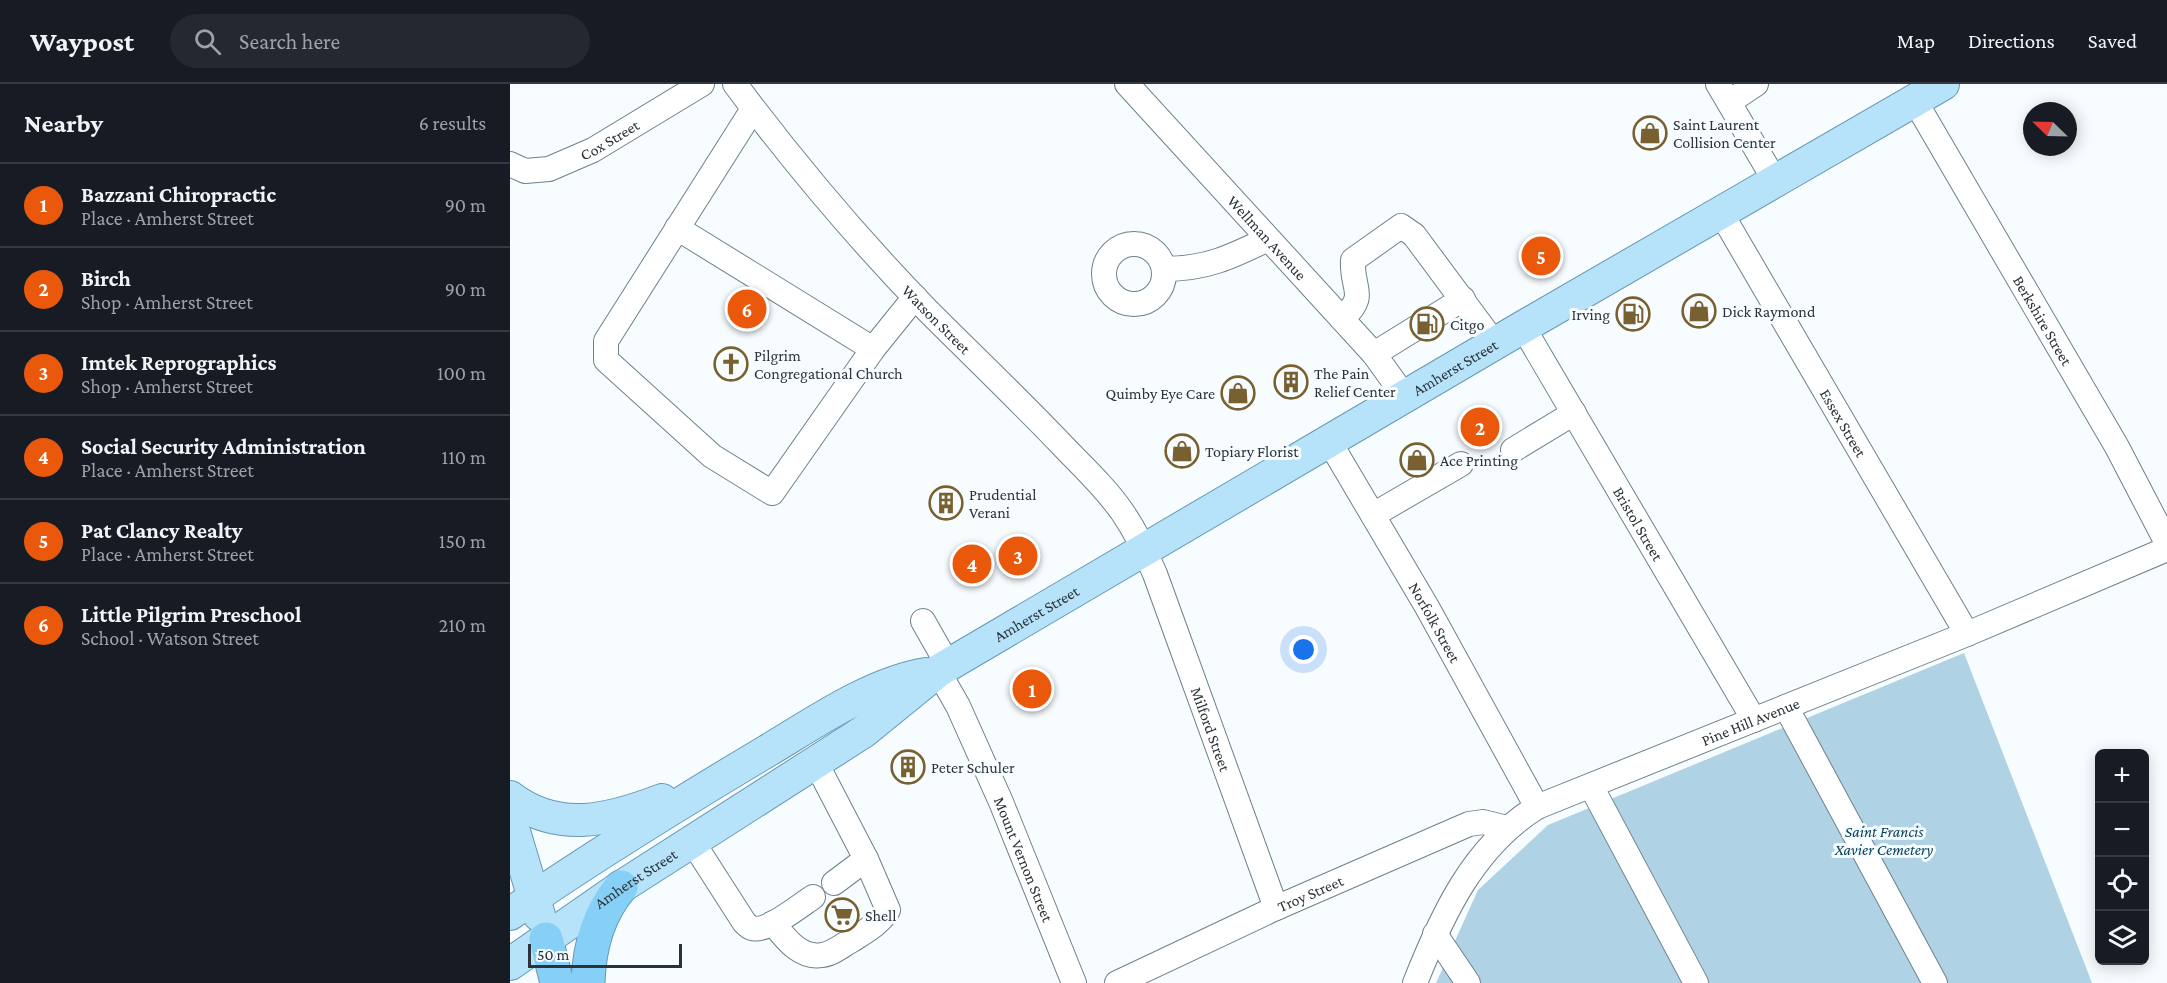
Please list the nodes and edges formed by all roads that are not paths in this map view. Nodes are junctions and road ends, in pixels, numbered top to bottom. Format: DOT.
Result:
graph roads {
  1 [pos="702,84"];
  2 [pos="735,84"];
  3 [pos="1126,84"];
  4 [pos="1756,84"];
  5 [pos="1943,84"];
  6 [pos="1723,93"];
  7 [pos="1915,101"];
  8 [pos="753,109"];
  9 [pos="510,164"];
  10 [pos="1775,181"];
  11 [pos="1721,213"];
  12 [pos="677,228"];
  13 [pos="1268,238"];
  14 [pos="1164,269"];
  15 [pos="915,297"];
  16 [pos="1463,299"];
  17 [pos="1342,319"];
  18 [pos="1523,327"];
  19 [pos="1495,344"];
  20 [pos="873,349"];
  21 [pos="1374,354"];
  22 [pos="1405,397"];
  23 [pos="1574,413"];
  24 [pos="1329,441"];
  25 [pos="1513,450"];
  26 [pos="1461,464"];
  27 [pos="1373,515"];
  28 [pos="2167,543"];
  29 [pos="2167,549"];
  30 [pos="1145,550"];
  31 [pos="923,621"];
  32 [pos="1967,634"];
  33 [pos="943,668"];
  34 [pos="1786,707"];
  35 [pos="1754,720"];
  36 [pos="816,762"];
  37 [pos="737,768"];
  38 [pos="1591,786"];
  39 [pos="510,797"];
  40 [pos="1538,807"];
  41 [pos="510,818"];
  42 [pos="1507,828"];
  43 [pos="692,841"];
  44 [pos="867,858"];
  45 [pos="834,883"];
  46 [pos="621,887"];
  47 [pos="813,897"];
  48 [pos="522,906"];
  49 [pos="1276,908"];
  50 [pos="510,920"];
  51 [pos="773,923"];
  52 [pos="1435,934"];
  53 [pos="546,939"];
  54 [pos="510,964"];
  55 [pos="557,983"];
  56 [pos="588,983"];
  57 [pos="1074,983"];
  58 [pos="1117,983"];
  59 [pos="1415,983"];
  60 [pos="1468,983"];
  61 [pos="1695,983"];
  62 [pos="1935,983"];
  1 -- 9 [label="street, Cox Street"];
  2 -- 8 [label="street, Watson Street"];
  3 -- 13 [label="street, Wellman Avenue"];
  4 -- 6 [label="street"];
  5 -- 7 [label="main road, Amherst Street"];
  6 -- 10 [label="street"];
  7 -- 10 [label="main road, Amherst Street"];
  7 -- 28 [label="street, Berkshire Street"];
  8 -- 12 [label="street"];
  8 -- 15 [label="street, Watson Street"];
  10 -- 11 [label="main road, Amherst Street"];
  11 -- 18 [label="main road, Amherst Street"];
  11 -- 32 [label="street, Essex Street"];
  12 -- 20 [label="street"];
  12 -- 20 [label="street"];
  13 -- 14 [label="street"];
  13 -- 17 [label="street, Wellman Avenue"];
  15 -- 20 [label="street"];
  15 -- 30 [label="street, Watson Street"];
  16 -- 17 [label="street"];
  16 -- 19 [label="street"];
  16 -- 21 [label="street"];
  17 -- 21 [label="street, Wellman Avenue"];
  18 -- 19 [label="main road, Amherst Street"];
  18 -- 23 [label="street, Bristol Street"];
  19 -- 22 [label="main road, Amherst Street"];
  21 -- 22 [label="street, Wellman Avenue"];
  22 -- 24 [label="main road, Amherst Street"];
  23 -- 25 [label="street"];
  23 -- 35 [label="street, Bristol Street"];
  24 -- 27 [label="street, Norfolk Street"];
  24 -- 30 [label="main road, Amherst Street"];
  26 -- 27 [label="street"];
  27 -- 40 [label="street, Norfolk Street"];
  29 -- 32 [label="street, Pine Hill Avenue"];
  30 -- 33 [label="main road, Amherst Street"];
  30 -- 49 [label="street, Milford Street"];
  31 -- 33 [label="street, Mount Vernon Street"];
  32 -- 34 [label="street, Pine Hill Avenue"];
  33 -- 36 [label="main road, Amherst Street"];
  33 -- 37 [label="main road, Amherst Street"];
  33 -- 57 [label="street, Mount Vernon Street"];
  34 -- 35 [label="street, Pine Hill Avenue"];
  34 -- 62 [label="street"];
  35 -- 38 [label="street, Pine Hill Avenue"];
  36 -- 43 [label="main road, Amherst Street"];
  36 -- 44 [label="street"];
  37 -- 39 [label="main road"];
  37 -- 48 [label="main road, Amherst Street"];
  38 -- 40 [label="street, Pine Hill Avenue"];
  38 -- 61 [label="street"];
  40 -- 42 [label="street, Pine Hill Avenue"];
  41 -- 48 [label="main road"];
  42 -- 49 [label="street, Troy Street"];
  42 -- 52 [label="street, Pine Hill Avenue"];
  43 -- 46 [label="main road, Amherst Street"];
  43 -- 51 [label="street"];
  44 -- 45 [label="street"];
  44 -- 51 [label="street"];
  46 -- 53 [label="main road, Amherst Street"];
  46 -- 56 [label="highway"];
  47 -- 51 [label="street"];
  48 -- 53 [label="main road"];
  49 -- 58 [label="street, Troy Street"];
  50 -- 53 [label="main road"];
  52 -- 59 [label="street, Pine Hill Avenue"];
  52 -- 60 [label="street"];
  53 -- 54 [label="main road, Amherst Street"];
  53 -- 55 [label="highway"];
}
